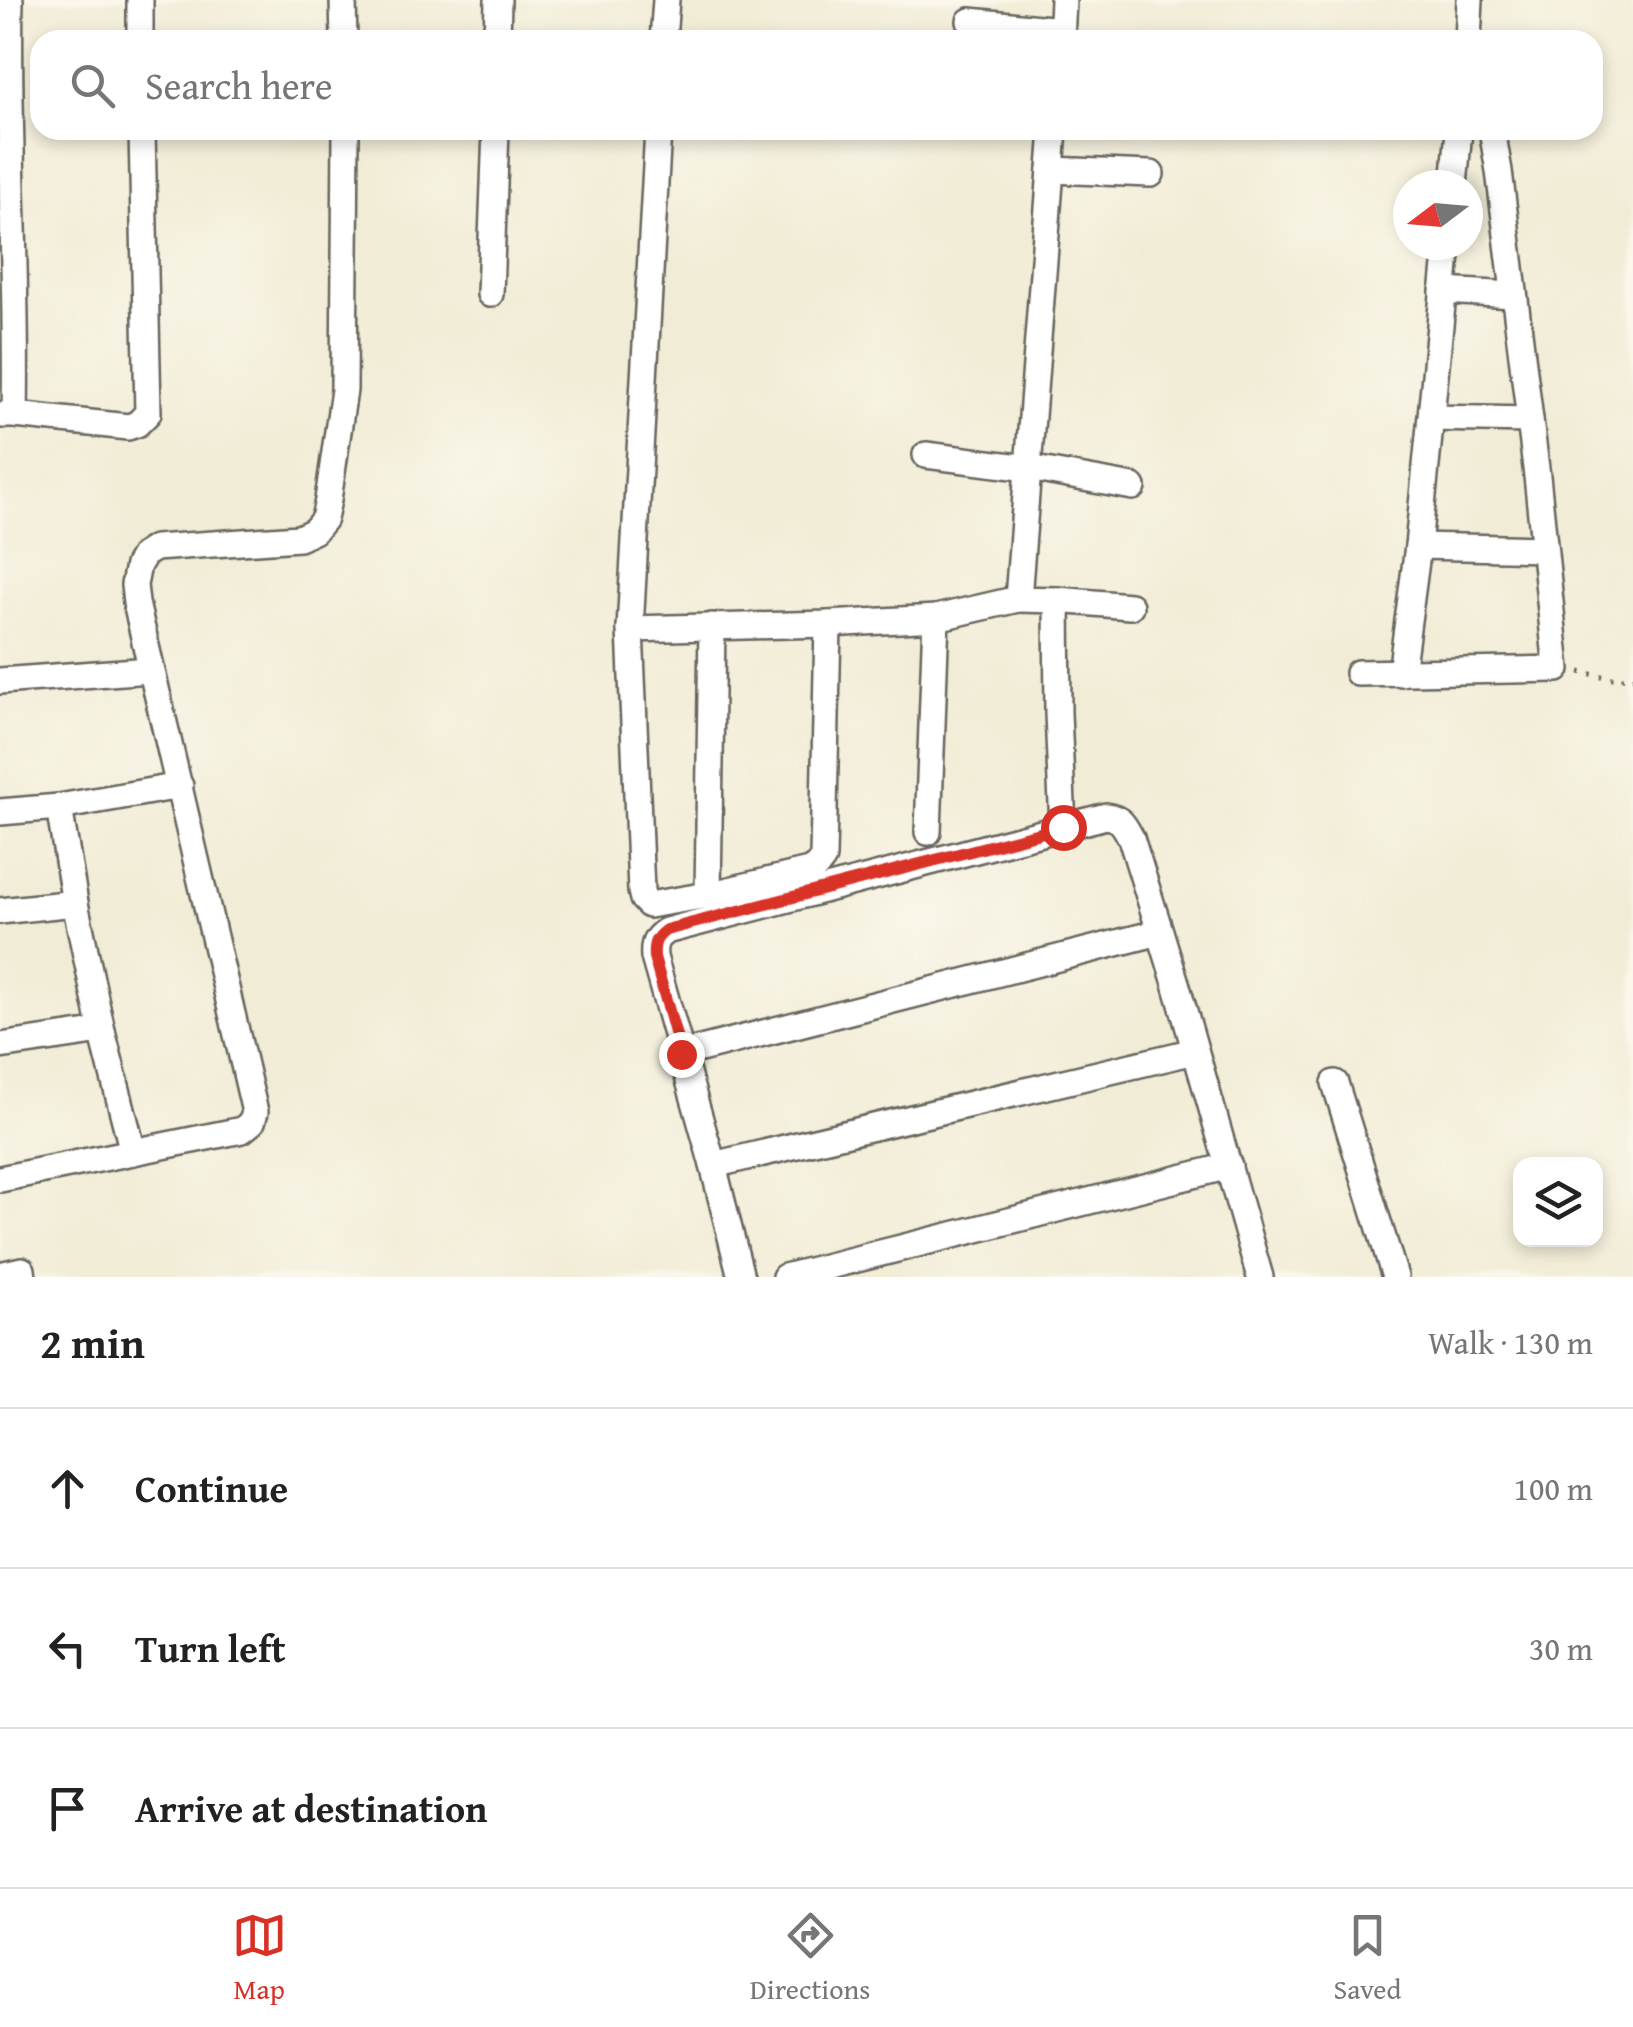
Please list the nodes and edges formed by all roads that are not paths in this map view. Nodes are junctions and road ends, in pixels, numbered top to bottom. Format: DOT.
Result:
graph roads {
  1 [pos="140,0"];
  2 [pos="342,0"];
  3 [pos="498,0"];
  4 [pos="666,0"];
  5 [pos="1064,0"];
  6 [pos="1470,5"];
  7 [pos="6,12"];
  8 [pos="970,21"];
  9 [pos="140,30"];
  10 [pos="344,30"];
  11 [pos="497,30"];
  12 [pos="664,30"];
  13 [pos="1028,30"];
  14 [pos="1061,30"];
  15 [pos="1469,30"];
  16 [pos="1474,30"];
  17 [pos="142,140"];
  18 [pos="346,140"];
  19 [pos="496,140"];
  20 [pos="657,140"];
  21 [pos="1053,140"];
  22 [pos="1458,140"];
  23 [pos="1494,140"];
  24 [pos="6,142"];
  25 [pos="1051,170"];
  26 [pos="1455,170"];
  27 [pos="1499,171"];
  28 [pos="1483,173"];
  29 [pos="1151,174"];
  30 [pos="1446,260"];
  31 [pos="6,273"];
  32 [pos="1443,291"];
  33 [pos="490,294"];
  34 [pos="1514,295"];
  35 [pos="7,415"];
  36 [pos="1431,418"];
  37 [pos="1530,420"];
  38 [pos="926,454"];
  39 [pos="1029,468"];
  40 [pos="1132,487"];
  41 [pos="1418,546"];
  42 [pos="1544,548"];
  43 [pos="1018,600"];
  44 [pos="1057,600"];
  45 [pos="1130,606"];
  46 [pos="936,618"];
  47 [pos="828,624"];
  48 [pos="712,626"];
  49 [pos="630,629"];
  50 [pos="150,670"];
  51 [pos="1358,673"];
  52 [pos="1401,673"];
  53 [pos="0,681"];
  54 [pos="180,786"];
  55 [pos="59,807"];
  56 [pos="0,812"];
  57 [pos="1063,827"];
  58 [pos="928,832"];
  59 [pos="708,896"];
  60 [pos="75,903"];
  61 [pos="0,911"];
  62 [pos="1160,932"];
  63 [pos="102,1032"];
  64 [pos="0,1046"];
  65 [pos="1195,1051"];
  66 [pos="681,1054"];
  67 [pos="1335,1083"];
  68 [pos="133,1152"];
  69 [pos="713,1165"];
  70 [pos="1229,1166"];
  71 [pos="0,1179"];
  72 [pos="0,1275"];
  73 [pos="22,1277"];
  74 [pos="741,1277"];
  75 [pos="786,1277"];
  76 [pos="1260,1277"];
  77 [pos="1396,1277"];
  1 -- 9 [label="street"];
  2 -- 10 [label="street"];
  3 -- 11 [label="street"];
  4 -- 12 [label="street"];
  5 -- 14 [label="street"];
  6 -- 15 [label="street"];
  6 -- 16 [label="street"];
  7 -- 24 [label="street"];
  8 -- 13 [label="street"];
  17 -- 35 [label="street"];
  18 -- 50 [label="street"];
  19 -- 33 [label="street"];
  20 -- 49 [label="street"];
  21 -- 25 [label="street"];
  22 -- 26 [label="street"];
  23 -- 27 [label="street"];
  24 -- 31 [label="street"];
  25 -- 29 [label="street"];
  25 -- 39 [label="street"];
  27 -- 28 [label="street"];
  27 -- 34 [label="street"];
  30 -- 32 [label="street"];
  31 -- 35 [label="street"];
  32 -- 34 [label="street"];
  32 -- 36 [label="street"];
  34 -- 37 [label="street"];
  36 -- 37 [label="street"];
  36 -- 41 [label="street"];
  37 -- 42 [label="street"];
  38 -- 39 [label="street"];
  39 -- 40 [label="street"];
  39 -- 43 [label="street"];
  41 -- 42 [label="street"];
  41 -- 52 [label="street"];
  42 -- 52 [label="street"];
  43 -- 44 [label="street"];
  43 -- 46 [label="street"];
  44 -- 45 [label="street"];
  44 -- 57 [label="street"];
  46 -- 47 [label="street"];
  46 -- 58 [label="street"];
  47 -- 48 [label="street"];
  47 -- 59 [label="street"];
  48 -- 49 [label="street"];
  48 -- 59 [label="street"];
  49 -- 59 [label="street"];
  50 -- 53 [label="street"];
  50 -- 54 [label="street"];
  51 -- 52 [label="street"];
  54 -- 55 [label="street"];
  54 -- 68 [label="street"];
  55 -- 56 [label="street"];
  55 -- 60 [label="street"];
  57 -- 62 [label="street"];
  57 -- 66 [label="street"];
  60 -- 61 [label="street"];
  60 -- 63 [label="street"];
  62 -- 65 [label="street"];
  62 -- 66 [label="street"];
  63 -- 64 [label="street"];
  63 -- 68 [label="street"];
  65 -- 69 [label="street"];
  65 -- 70 [label="street"];
  66 -- 69 [label="street"];
  67 -- 77 [label="street"];
  68 -- 71 [label="street"];
  69 -- 74 [label="street"];
  70 -- 75 [label="street"];
  70 -- 76 [label="street"];
  72 -- 73 [label="street"];
}
